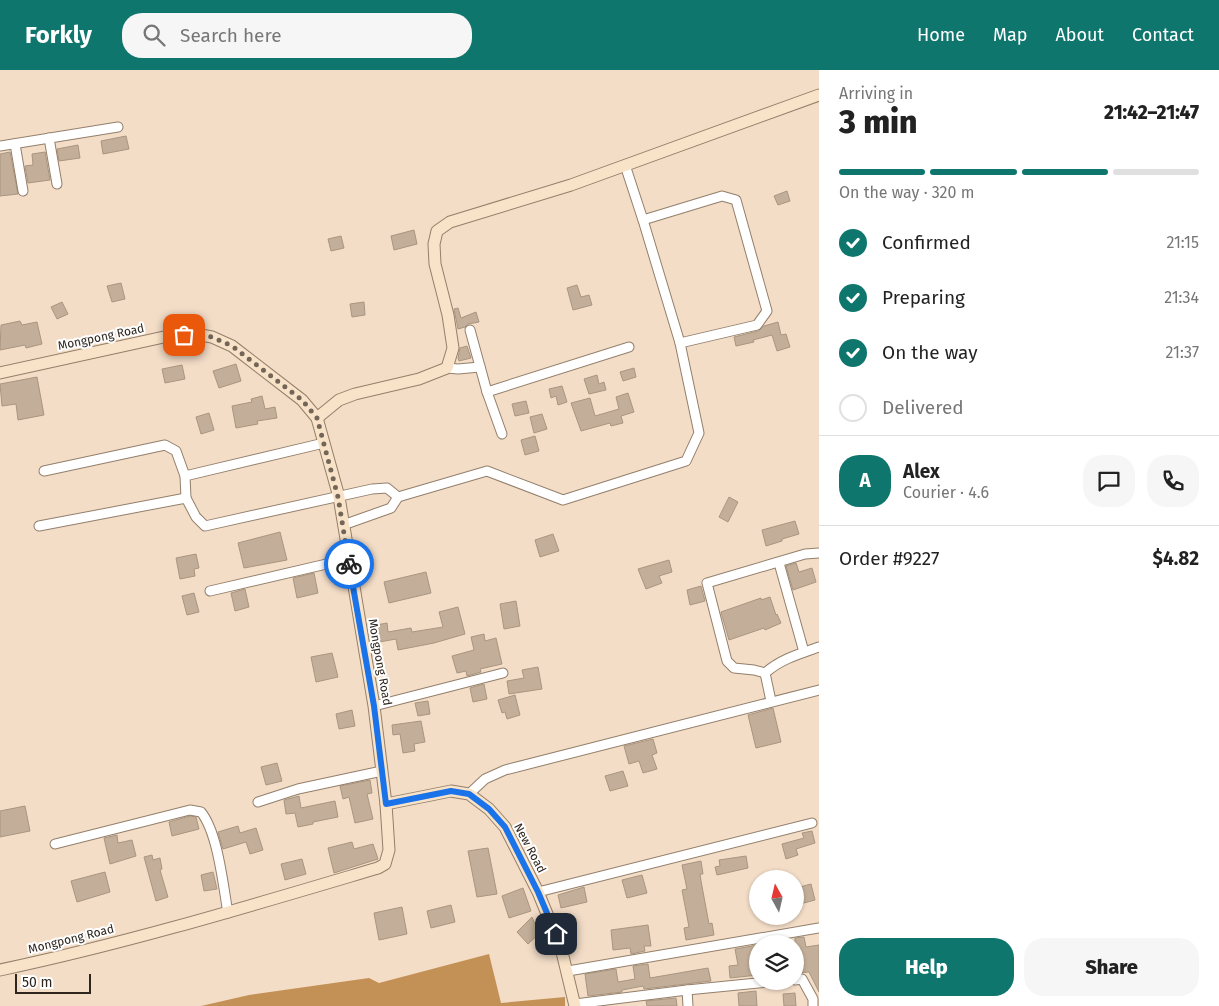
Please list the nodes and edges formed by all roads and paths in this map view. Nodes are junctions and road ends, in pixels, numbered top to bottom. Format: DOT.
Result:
graph roads {
  1 [pos="819,95"];
  2 [pos="118,127"];
  3 [pos="49,138"];
  4 [pos="15,144"];
  5 [pos="0,146"];
  6 [pos="625,165"];
  7 [pos="57,184"];
  8 [pos="23,191"];
  9 [pos="644,220"];
  10 [pos="470,330"];
  11 [pos="680,343"];
  12 [pos="628,347"];
  13 [pos="480,366"];
  14 [pos="447,368"];
  15 [pos="0,373"];
  16 [pos="487,392"];
  17 [pos="317,418"];
  18 [pos="502,434"];
  19 [pos="324,444"];
  20 [pos="44,471"];
  21 [pos="186,476"];
  22 [pos="338,497"];
  23 [pos="398,497"];
  24 [pos="186,498"];
  25 [pos="343,525"];
  26 [pos="39,526"];
  27 [pos="819,553"];
  28 [pos="348,559"];
  29 [pos="779,563"];
  30 [pos="210,591"];
  31 [pos="819,647"];
  32 [pos="804,652"];
  33 [pos="503,673"];
  34 [pos="765,673"];
  35 [pos="819,690"];
  36 [pos="771,701"];
  37 [pos="374,706"];
  38 [pos="382,771"];
  39 [pos="469,794"];
  40 [pos="258,802"];
  41 [pos="386,804"];
  42 [pos="812,823"];
  43 [pos="55,844"];
  44 [pos="538,892"];
  45 [pos="228,913"];
  46 [pos="819,928"];
  47 [pos="0,970"];
  48 [pos="568,971"];
  49 [pos="804,983"];
  50 [pos="749,984"];
  51 [pos="687,990"];
  52 [pos="575,1005"];
  53 [pos="688,1006"];
  54 [pos="813,1006"];
  1 -- 6 [label="main road"];
  2 -- 3 [label="street"];
  3 -- 4 [label="street"];
  3 -- 7 [label="street"];
  4 -- 5 [label="street"];
  4 -- 8 [label="street"];
  6 -- 9 [label="street"];
  6 -- 14 [label="main road"];
  9 -- 11 [label="street"];
  9 -- 11 [label="street"];
  10 -- 13 [label="street"];
  11 -- 23 [label="street"];
  12 -- 16 [label="street"];
  13 -- 14 [label="street"];
  13 -- 16 [label="street"];
  14 -- 17 [label="main road"];
  15 -- 17 [label="main road, Mongpong Road"];
  16 -- 18 [label="street"];
  17 -- 19 [label="main road, Mongpong Road"];
  19 -- 21 [label="street"];
  19 -- 22 [label="main road, Mongpong Road"];
  20 -- 21 [label="street"];
  21 -- 24 [label="street"];
  22 -- 23 [label="street"];
  22 -- 24 [label="street"];
  22 -- 25 [label="main road, Mongpong Road"];
  23 -- 25 [label="street"];
  24 -- 26 [label="street"];
  25 -- 28 [label="main road, Mongpong Road"];
  27 -- 29 [label="street"];
  28 -- 30 [label="street"];
  28 -- 37 [label="main road, Mongpong Road"];
  29 -- 32 [label="street"];
  29 -- 34 [label="street"];
  31 -- 32 [label="street"];
  32 -- 34 [label="street"];
  33 -- 37 [label="street"];
  34 -- 36 [label="street"];
  35 -- 36 [label="street"];
  36 -- 39 [label="street"];
  37 -- 38 [label="main road, Mongpong Road"];
  38 -- 40 [label="street"];
  38 -- 41 [label="main road, Mongpong Road"];
  39 -- 41 [label="main road"];
  39 -- 44 [label="main road, New Road"];
  41 -- 45 [label="main road, Mongpong Road"];
  42 -- 44 [label="street"];
  43 -- 45 [label="street"];
  44 -- 48 [label="main road, New Road"];
  45 -- 47 [label="main road, Mongpong Road"];
  46 -- 48 [label="street"];
  48 -- 52 [label="main road, New Road"];
  49 -- 54 [label="street"];
  50 -- 51 [label="street"];
  51 -- 52 [label="street"];
  51 -- 53 [label="street"];
}
